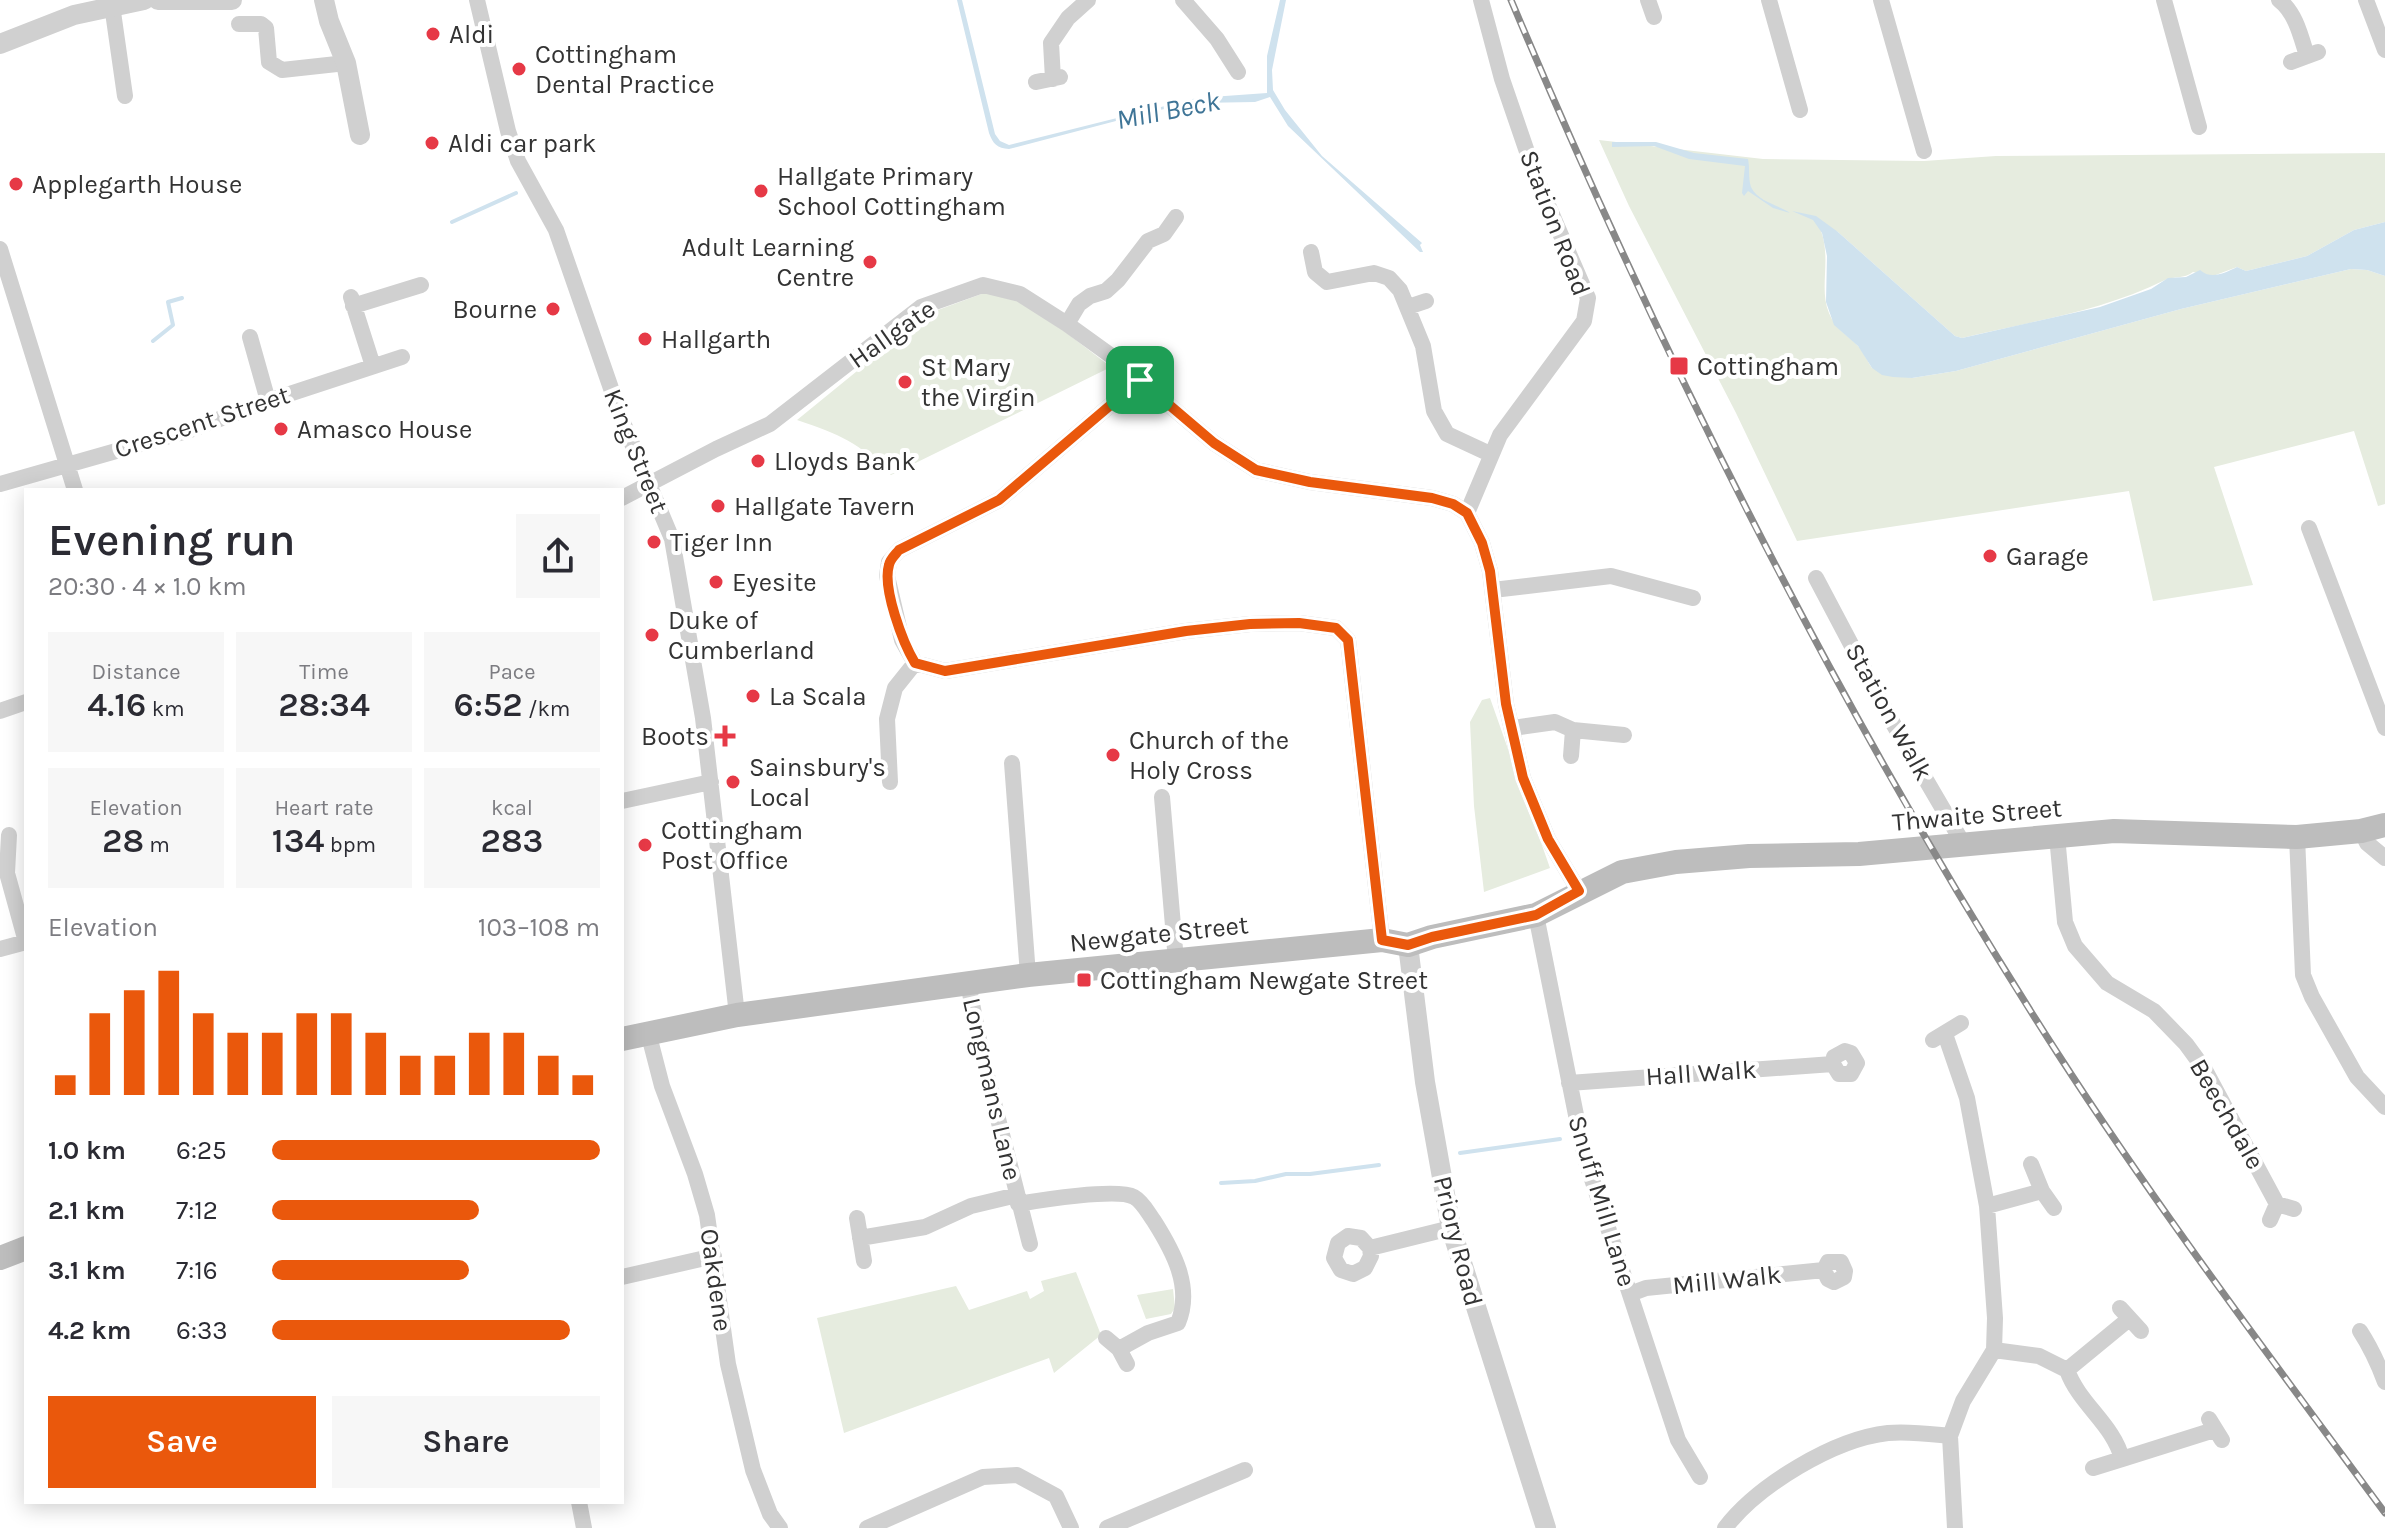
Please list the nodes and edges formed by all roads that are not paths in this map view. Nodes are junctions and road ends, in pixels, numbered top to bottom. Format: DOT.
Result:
graph roads {
  1 [pos="144,0"];
  2 [pos="158,0"];
  3 [pos="232,0"];
  4 [pos="324,0"];
  5 [pos="477,0"];
  6 [pos="1088,0"];
  7 [pos="1183,0"];
  8 [pos="1481,0"];
  9 [pos="1648,0"];
  10 [pos="1769,0"];
  11 [pos="1881,0"];
  12 [pos="2164,0"];
  13 [pos="2279,0"];
  14 [pos="2366,0"];
  15 [pos="112,5"];
  16 [pos="1654,17"];
  17 [pos="239,24"];
  18 [pos="0,44"];
  19 [pos="2385,50"];
  20 [pos="2305,57"];
  21 [pos="346,63"];
  22 [pos="1238,74"];
  23 [pos="1050,79"];
  24 [pos="125,96"];
  25 [pos="1802,99"];
  26 [pos="2198,127"];
  27 [pos="360,135"];
  28 [pos="1924,151"];
  29 [pos="1176,217"];
  30 [pos="1164,234"];
  31 [pos="1178,246"];
  32 [pos="0,249"];
  33 [pos="1311,252"];
  34 [pos="421,285"];
  35 [pos="1426,301"];
  36 [pos="1408,307"];
  37 [pos="1067,324"];
  38 [pos="250,337"];
  39 [pos="402,357"];
  40 [pos="373,366"];
  41 [pos="1140,380"];
  42 [pos="268,401"];
  43 [pos="1490,454"];
  44 [pos="68,465"];
  45 [pos="0,484"];
  46 [pos="648,484"];
  47 [pos="74,488"];
  48 [pos="624,497"];
  49 [pos="1467,513"];
  50 [pos="2309,528"];
  51 [pos="1816,578"];
  52 [pos="1493,590"];
  53 [pos="1693,598"];
  54 [pos="915,663"];
  55 [pos="24,703"];
  56 [pos="0,711"];
  57 [pos="1513,728"];
  58 [pos="2385,728"];
  59 [pos="1573,730"];
  60 [pos="1624,735"];
  61 [pos="1571,756"];
  62 [pos="1012,763"];
  63 [pos="884,774"];
  64 [pos="711,782"];
  65 [pos="1162,797"];
  66 [pos="624,801"];
  67 [pos="2373,828"];
  68 [pos="9,835"];
  69 [pos="2057,836"];
  70 [pos="2297,837"];
  71 [pos="1964,845"];
  72 [pos="2385,858"];
  73 [pos="1579,891"];
  74 [pos="1536,915"];
  75 [pos="24,935"];
  76 [pos="1382,940"];
  77 [pos="24,943"];
  78 [pos="1408,945"];
  79 [pos="0,949"];
  80 [pos="1176,961"];
  81 [pos="1028,975"];
  82 [pos="968,983"];
  83 [pos="737,1015"];
  84 [pos="1961,1023"];
  85 [pos="648,1032"];
  86 [pos="624,1038"];
  87 [pos="1833,1064"];
  88 [pos="1569,1083"];
  89 [pos="2385,1107"];
  90 [pos="2031,1164"];
  91 [pos="2042,1191"];
  92 [pos="1018,1200"];
  93 [pos="2277,1204"];
  94 [pos="1987,1206"];
  95 [pos="2054,1208"];
  96 [pos="2294,1209"];
  97 [pos="857,1218"];
  98 [pos="2270,1220"];
  99 [pos="1451,1228"];
  100 [pos="860,1238"];
  101 [pos="1030,1244"];
  102 [pos="1370,1248"];
  103 [pos="24,1249"];
  104 [pos="714,1256"];
  105 [pos="0,1258"];
  106 [pos="864,1261"];
  107 [pos="1824,1270"];
  108 [pos="624,1277"];
  109 [pos="1630,1294"];
  110 [pos="2130,1320"];
  111 [pos="2360,1331"];
  112 [pos="1106,1338"];
  113 [pos="1994,1350"];
  114 [pos="2382,1356"];
  115 [pos="2067,1370"];
  116 [pos="2385,1382"];
  117 [pos="2215,1430"];
  118 [pos="1950,1436"];
  119 [pos="2122,1459"];
  120 [pos="2093,1468"];
  121 [pos="1245,1470"];
  122 [pos="1700,1477"];
  123 [pos="579,1504"];
  124 [pos="584,1528"];
  125 [pos="780,1528"];
  126 [pos="867,1528"];
  127 [pos="1071,1528"];
  128 [pos="1107,1528"];
  129 [pos="1546,1528"];
  130 [pos="1725,1528"];
  131 [pos="1955,1528"];
  1 -- 15 [label="street"];
  2 -- 3 [label="street"];
  4 -- 21 [label="street"];
  5 -- 46 [label="street, King Street"];
  6 -- 23 [label="street"];
  7 -- 22 [label="street"];
  8 -- 43 [label="street, Station Road"];
  9 -- 16 [label="street"];
  10 -- 25 [label="street"];
  11 -- 28 [label="street"];
  12 -- 26 [label="street"];
  13 -- 20 [label="street"];
  14 -- 19 [label="street"];
  15 -- 18 [label="street"];
  15 -- 24 [label="street"];
  17 -- 21 [label="street"];
  21 -- 27 [label="street"];
  29 -- 30 [label="street"];
  30 -- 31 [label="street"];
  30 -- 37 [label="street"];
  32 -- 44 [label="street"];
  33 -- 36 [label="street"];
  34 -- 40 [label="street"];
  35 -- 36 [label="street"];
  36 -- 43 [label="street"];
  37 -- 41 [label="street, Hallgate"];
  37 -- 46 [label="street, Hallgate"];
  38 -- 42 [label="street"];
  39 -- 40 [label="street, Crescent Street"];
  40 -- 42 [label="street, Crescent Street"];
  41 -- 49 [label="street, Hallgate"];
  41 -- 54 [label="street"];
  42 -- 44 [label="street, Crescent Street"];
  43 -- 49 [label="street, Station Road"];
  44 -- 45 [label="street, Crescent Street"];
  44 -- 47 [label="street"];
  46 -- 48 [label="street, Hallgate"];
  46 -- 64 [label="street, King Street"];
  49 -- 52 [label="street"];
  50 -- 58 [label="street"];
  51 -- 71 [label="street, Station Walk"];
  52 -- 53 [label="street"];
  52 -- 57 [label="street"];
  54 -- 63 [label="street"];
  54 -- 76 [label="street"];
  55 -- 56 [label="street"];
  57 -- 59 [label="street"];
  57 -- 73 [label="street"];
  59 -- 60 [label="street"];
  59 -- 61 [label="street"];
  62 -- 81 [label="street"];
  64 -- 66 [label="street"];
  64 -- 83 [label="street, King Street"];
  65 -- 80 [label="street"];
  67 -- 70 [label="main road, Thwaite Street"];
  67 -- 72 [label="street"];
  68 -- 75 [label="street"];
  69 -- 70 [label="main road, Thwaite Street"];
  69 -- 71 [label="main road, Thwaite Street"];
  69 -- 93 [label="street, Beechdale"];
  70 -- 89 [label="street"];
  71 -- 73 [label="main road, Thwaite Street"];
  73 -- 74 [label="main road, Newgate Street"];
  74 -- 78 [label="main road, Newgate Street"];
  74 -- 88 [label="street, Snuff Mill Lane"];
  76 -- 78 [label="main road, Newgate Street"];
  76 -- 80 [label="main road, Newgate Street"];
  77 -- 79 [label="street"];
  78 -- 99 [label="street, Priory Road"];
  80 -- 81 [label="main road, Newgate Street"];
  81 -- 82 [label="main road, Newgate Street"];
  82 -- 83 [label="main road, Newgate Street"];
  82 -- 92 [label="street, Longmans Lane"];
  83 -- 85 [label="main road, Newgate Street"];
  84 -- 94 [label="street"];
  85 -- 86 [label="main road, Newgate Street"];
  85 -- 104 [label="street, Oakdene"];
  87 -- 88 [label="street, Hall Walk"];
  88 -- 109 [label="street, Snuff Mill Lane"];
  90 -- 91 [label="street"];
  91 -- 94 [label="street"];
  91 -- 95 [label="street"];
  92 -- 100 [label="street, Longmans Lane"];
  92 -- 101 [label="street, Longmans Lane"];
  92 -- 112 [label="street, Longmans Lane"];
  93 -- 96 [label="street"];
  93 -- 98 [label="street"];
  94 -- 113 [label="street"];
  97 -- 100 [label="street"];
  99 -- 102 [label="street"];
  99 -- 129 [label="street, Priory Road"];
  100 -- 106 [label="street"];
  103 -- 105 [label="main road"];
  104 -- 108 [label="street"];
  104 -- 125 [label="street, Oakdene"];
  107 -- 109 [label="street, Mill Walk"];
  109 -- 122 [label="street, Snuff Mill Lane"];
  110 -- 115 [label="street"];
  111 -- 114 [label="street"];
  113 -- 115 [label="street"];
  113 -- 118 [label="street"];
  114 -- 116 [label="street"];
  115 -- 119 [label="street"];
  117 -- 119 [label="street"];
  118 -- 130 [label="street"];
  118 -- 131 [label="street"];
  119 -- 120 [label="street"];
  121 -- 128 [label="street"];
  123 -- 124 [label="street"];
  126 -- 127 [label="street"];
}
